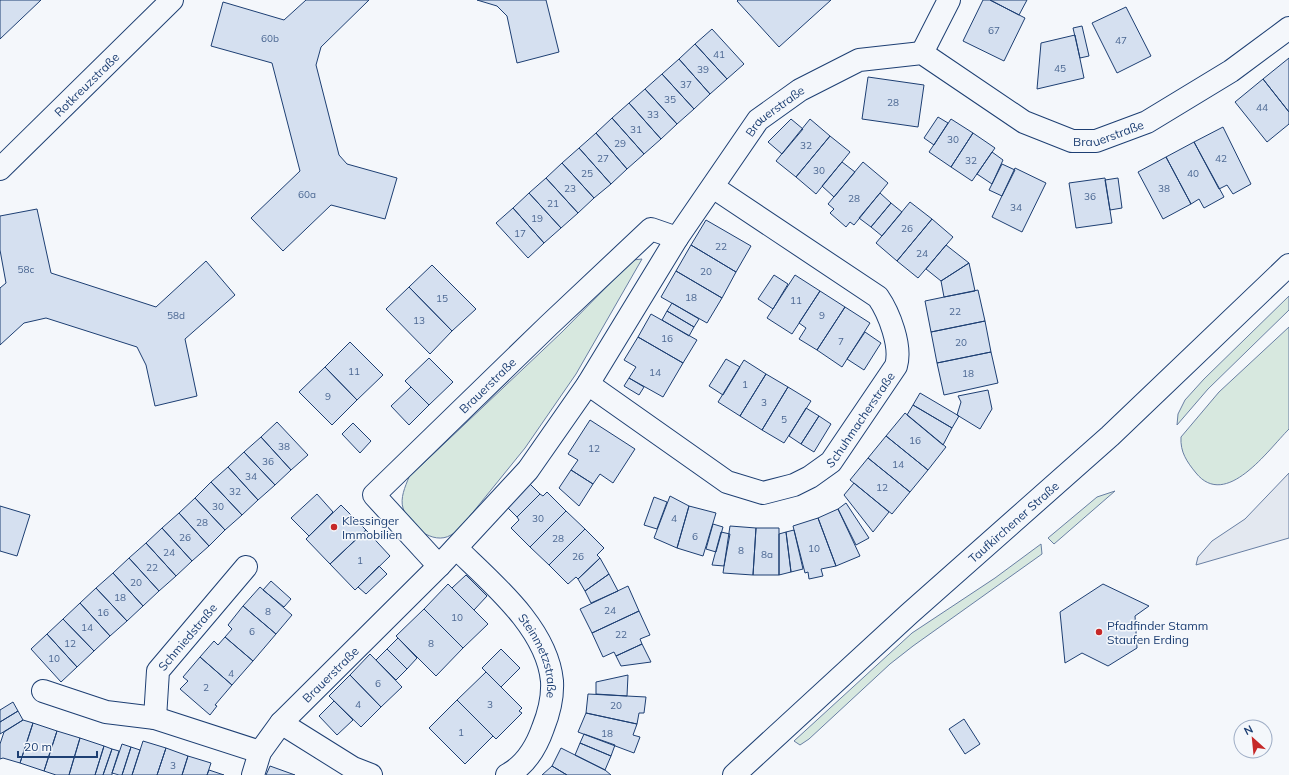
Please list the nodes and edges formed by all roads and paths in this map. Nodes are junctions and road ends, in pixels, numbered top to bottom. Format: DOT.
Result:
graph roads {
  1 [pos="172,0"];
  2 [pos="950,0"];
  3 [pos="1289,28"];
  4 [pos="922,53"];
  5 [pos="0,169"];
  6 [pos="713,187"];
  7 [pos="677,238"];
  8 [pos="1289,265"];
  9 [pos="588,384"];
  10 [pos="456,548"];
  11 [pos="439,566"];
  12 [pos="246,567"];
  13 [pos="43,691"];
  14 [pos="155,718"];
  15 [pos="281,723"];
  16 [pos="260,752"];
  17 [pos="253,775"];
  18 [pos="371,775"];
  19 [pos="507,775"];
  20 [pos="734,775"];
  1 -- 5 [label="street, Rotkreuzstraße"];
  2 -- 4 [label="street"];
  3 -- 4 [label="street, Brauerstraße"];
  4 -- 6 [label="street, Brauerstraße"];
  6 -- 7 [label="street, Brauerstraße"];
  6 -- 9 [label="street, Schuhmacherstraße"];
  7 -- 9 [label="street, Brauerstraße"];
  7 -- 11 [label="street, Brauerstraße"];
  8 -- 20 [label="street, Taufkirchener Straße"];
  9 -- 10 [label="street, Brauerstraße"];
  10 -- 11 [label="street, Brauerstraße"];
  10 -- 19 [label="street, Steinmetzstraße"];
  11 -- 15 [label="street, Brauerstraße"];
  12 -- 14 [label="street, Schmiedstraße"];
  13 -- 14 [label="street"];
  14 -- 16 [label="street"];
  15 -- 16 [label="street, Brauerstraße"];
  15 -- 18 [label="street"];
  16 -- 17 [label="street, Brauerstraße"];
}
